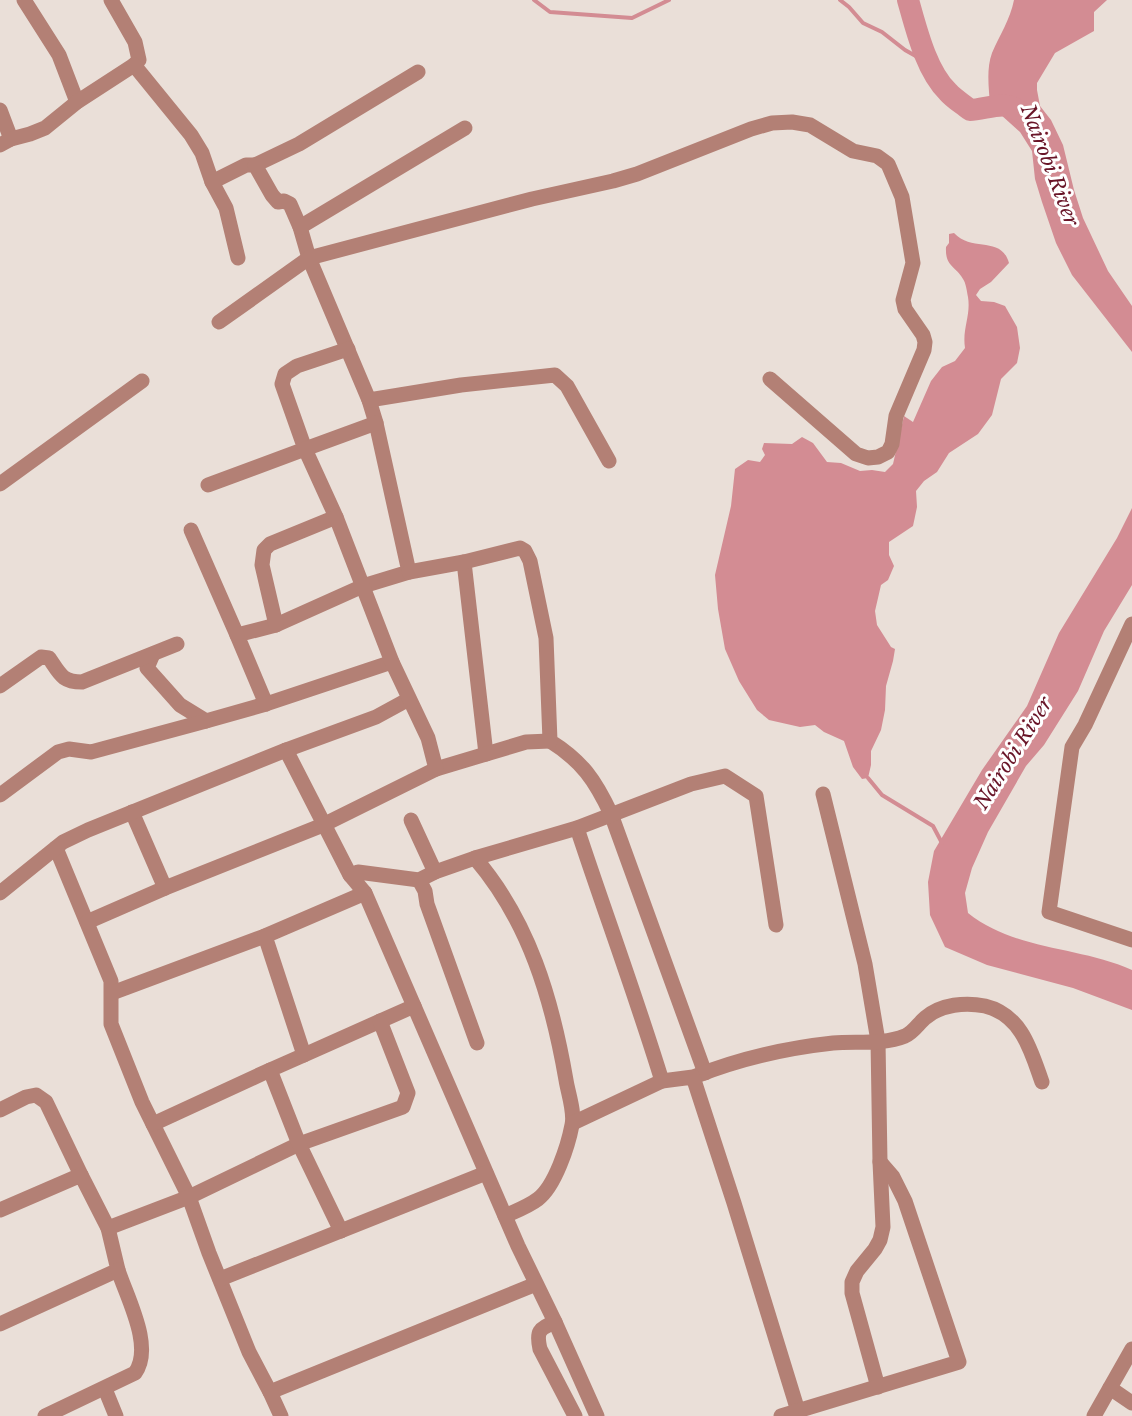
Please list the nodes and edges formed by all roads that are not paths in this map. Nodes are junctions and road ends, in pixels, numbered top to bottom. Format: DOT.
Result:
graph roads {
  1 [pos="24,0"];
  2 [pos="111,0"];
  3 [pos="134,65"];
  4 [pos="418,72"];
  5 [pos="77,102"];
  6 [pos="0,110"];
  7 [pos="465,128"];
  8 [pos="6,142"];
  9 [pos="255,165"];
  10 [pos="212,182"];
  11 [pos="300,227"];
  12 [pos="238,258"];
  13 [pos="309,258"];
  14 [pos="219,322"];
  15 [pos="348,349"];
  16 [pos="770,379"];
  17 [pos="142,381"];
  18 [pos="369,400"];
  19 [pos="376,423"];
  20 [pos="305,449"];
  21 [pos="609,460"];
  22 [pos="0,484"];
  23 [pos="208,485"];
  24 [pos="336,517"];
  25 [pos="191,530"];
  26 [pos="464,562"];
  27 [pos="409,572"];
  28 [pos="363,586"];
  29 [pos="1132,624"];
  30 [pos="276,625"];
  31 [pos="237,635"];
  32 [pos="177,645"];
  33 [pos="153,654"];
  34 [pos="392,662"];
  35 [pos="0,686"];
  36 [pos="409,699"];
  37 [pos="266,704"];
  38 [pos="206,721"];
  39 [pos="550,741"];
  40 [pos="286,750"];
  41 [pos="486,754"];
  42 [pos="436,769"];
  43 [pos="823,794"];
  44 [pos="0,795"];
  45 [pos="132,812"];
  46 [pos="610,814"];
  47 [pos="411,820"];
  48 [pos="323,825"];
  49 [pos="577,828"];
  50 [pos="56,848"];
  51 [pos="475,858"];
  52 [pos="435,872"];
  53 [pos="350,874"];
  54 [pos="419,880"];
  55 [pos="165,888"];
  56 [pos="0,893"];
  57 [pos="365,893"];
  58 [pos="87,922"];
  59 [pos="776,925"];
  60 [pos="265,936"];
  61 [pos="1132,940"];
  62 [pos="112,993"];
  63 [pos="414,1006"];
  64 [pos="380,1021"];
  65 [pos="878,1041"];
  66 [pos="477,1043"];
  67 [pos="304,1054"];
  68 [pos="270,1070"];
  69 [pos="699,1075"];
  70 [pos="662,1081"];
  71 [pos="1042,1082"];
  72 [pos="0,1110"];
  73 [pos="573,1123"];
  74 [pos="153,1124"];
  75 [pos="299,1144"];
  76 [pos="880,1162"];
  77 [pos="486,1173"];
  78 [pos="81,1175"];
  79 [pos="189,1197"];
  80 [pos="0,1210"];
  81 [pos="505,1216"];
  82 [pos="108,1228"];
  83 [pos="341,1231"];
  84 [pos="118,1270"];
  85 [pos="219,1279"];
  86 [pos="536,1284"];
  87 [pos="555,1322"];
  88 [pos="0,1324"];
  89 [pos="1132,1350"];
  90 [pos="878,1387"];
  91 [pos="105,1389"];
  92 [pos="1110,1389"];
  93 [pos="270,1392"];
  94 [pos="1132,1403"];
  95 [pos="798,1411"];
  96 [pos="45,1416"];
  97 [pos="116,1416"];
  98 [pos="281,1416"];
  99 [pos="575,1416"];
  100 [pos="597,1416"];
  101 [pos="782,1416"];
  102 [pos="1094,1416"];
  1 -- 5 [label="street"];
  2 -- 3 [label="street"];
  3 -- 5 [label="street"];
  3 -- 10 [label="street"];
  4 -- 9 [label="street"];
  5 -- 8 [label="street"];
  6 -- 8 [label="street"];
  7 -- 11 [label="street"];
  9 -- 10 [label="street"];
  9 -- 11 [label="street"];
  10 -- 12 [label="street"];
  11 -- 13 [label="street"];
  13 -- 14 [label="street"];
  13 -- 15 [label="street"];
  13 -- 16 [label="street"];
  15 -- 18 [label="street"];
  15 -- 20 [label="street"];
  17 -- 22 [label="street"];
  18 -- 19 [label="street"];
  18 -- 21 [label="street"];
  19 -- 20 [label="street"];
  19 -- 27 [label="street"];
  20 -- 23 [label="street"];
  20 -- 24 [label="street"];
  24 -- 28 [label="street"];
  24 -- 30 [label="street"];
  25 -- 31 [label="street"];
  26 -- 27 [label="street"];
  26 -- 39 [label="street"];
  26 -- 41 [label="street"];
  27 -- 28 [label="street"];
  28 -- 30 [label="street"];
  28 -- 34 [label="street"];
  29 -- 61 [label="street"];
  30 -- 31 [label="street"];
  31 -- 37 [label="street"];
  32 -- 33 [label="street"];
  33 -- 35 [label="street"];
  33 -- 38 [label="street"];
  34 -- 36 [label="street"];
  34 -- 37 [label="street"];
  36 -- 40 [label="street"];
  36 -- 42 [label="street"];
  37 -- 38 [label="street"];
  38 -- 44 [label="street"];
  39 -- 41 [label="street"];
  39 -- 46 [label="street"];
  40 -- 45 [label="street"];
  40 -- 48 [label="street"];
  41 -- 42 [label="street"];
  42 -- 48 [label="street"];
  43 -- 65 [label="street"];
  45 -- 50 [label="street"];
  45 -- 55 [label="street"];
  46 -- 49 [label="street"];
  46 -- 59 [label="street"];
  46 -- 69 [label="street"];
  47 -- 52 [label="street"];
  48 -- 53 [label="street"];
  48 -- 55 [label="street"];
  49 -- 51 [label="street"];
  49 -- 70 [label="street"];
  50 -- 56 [label="street"];
  50 -- 58 [label="street"];
  51 -- 52 [label="street"];
  51 -- 73 [label="street"];
  52 -- 54 [label="street"];
  53 -- 54 [label="street"];
  53 -- 57 [label="street"];
  54 -- 66 [label="street"];
  55 -- 58 [label="street"];
  57 -- 60 [label="street"];
  57 -- 63 [label="street"];
  58 -- 62 [label="street"];
  60 -- 62 [label="street"];
  60 -- 67 [label="street"];
  62 -- 74 [label="street"];
  63 -- 64 [label="street"];
  63 -- 77 [label="street"];
  64 -- 67 [label="street"];
  64 -- 75 [label="street"];
  65 -- 69 [label="street"];
  65 -- 71 [label="street"];
  65 -- 76 [label="street"];
  67 -- 68 [label="street"];
  68 -- 74 [label="street"];
  68 -- 75 [label="street"];
  69 -- 70 [label="street"];
  69 -- 95 [label="street"];
  70 -- 73 [label="street"];
  72 -- 78 [label="street"];
  73 -- 81 [label="street"];
  74 -- 79 [label="street"];
  75 -- 79 [label="street"];
  75 -- 83 [label="street"];
  76 -- 90 [label="street"];
  76 -- 90 [label="street"];
  77 -- 81 [label="street"];
  77 -- 83 [label="street"];
  78 -- 80 [label="street"];
  78 -- 82 [label="street"];
  79 -- 82 [label="street"];
  79 -- 85 [label="street"];
  81 -- 86 [label="street"];
  82 -- 84 [label="street"];
  83 -- 85 [label="street"];
  84 -- 88 [label="street"];
  84 -- 91 [label="street"];
  85 -- 93 [label="street"];
  86 -- 87 [label="street"];
  86 -- 93 [label="street"];
  87 -- 99 [label="street"];
  87 -- 100 [label="street"];
  89 -- 92 [label="street"];
  90 -- 95 [label="street"];
  91 -- 96 [label="street"];
  91 -- 97 [label="street"];
  92 -- 94 [label="street"];
  92 -- 102 [label="street"];
  93 -- 98 [label="street"];
  95 -- 101 [label="street"];
}
